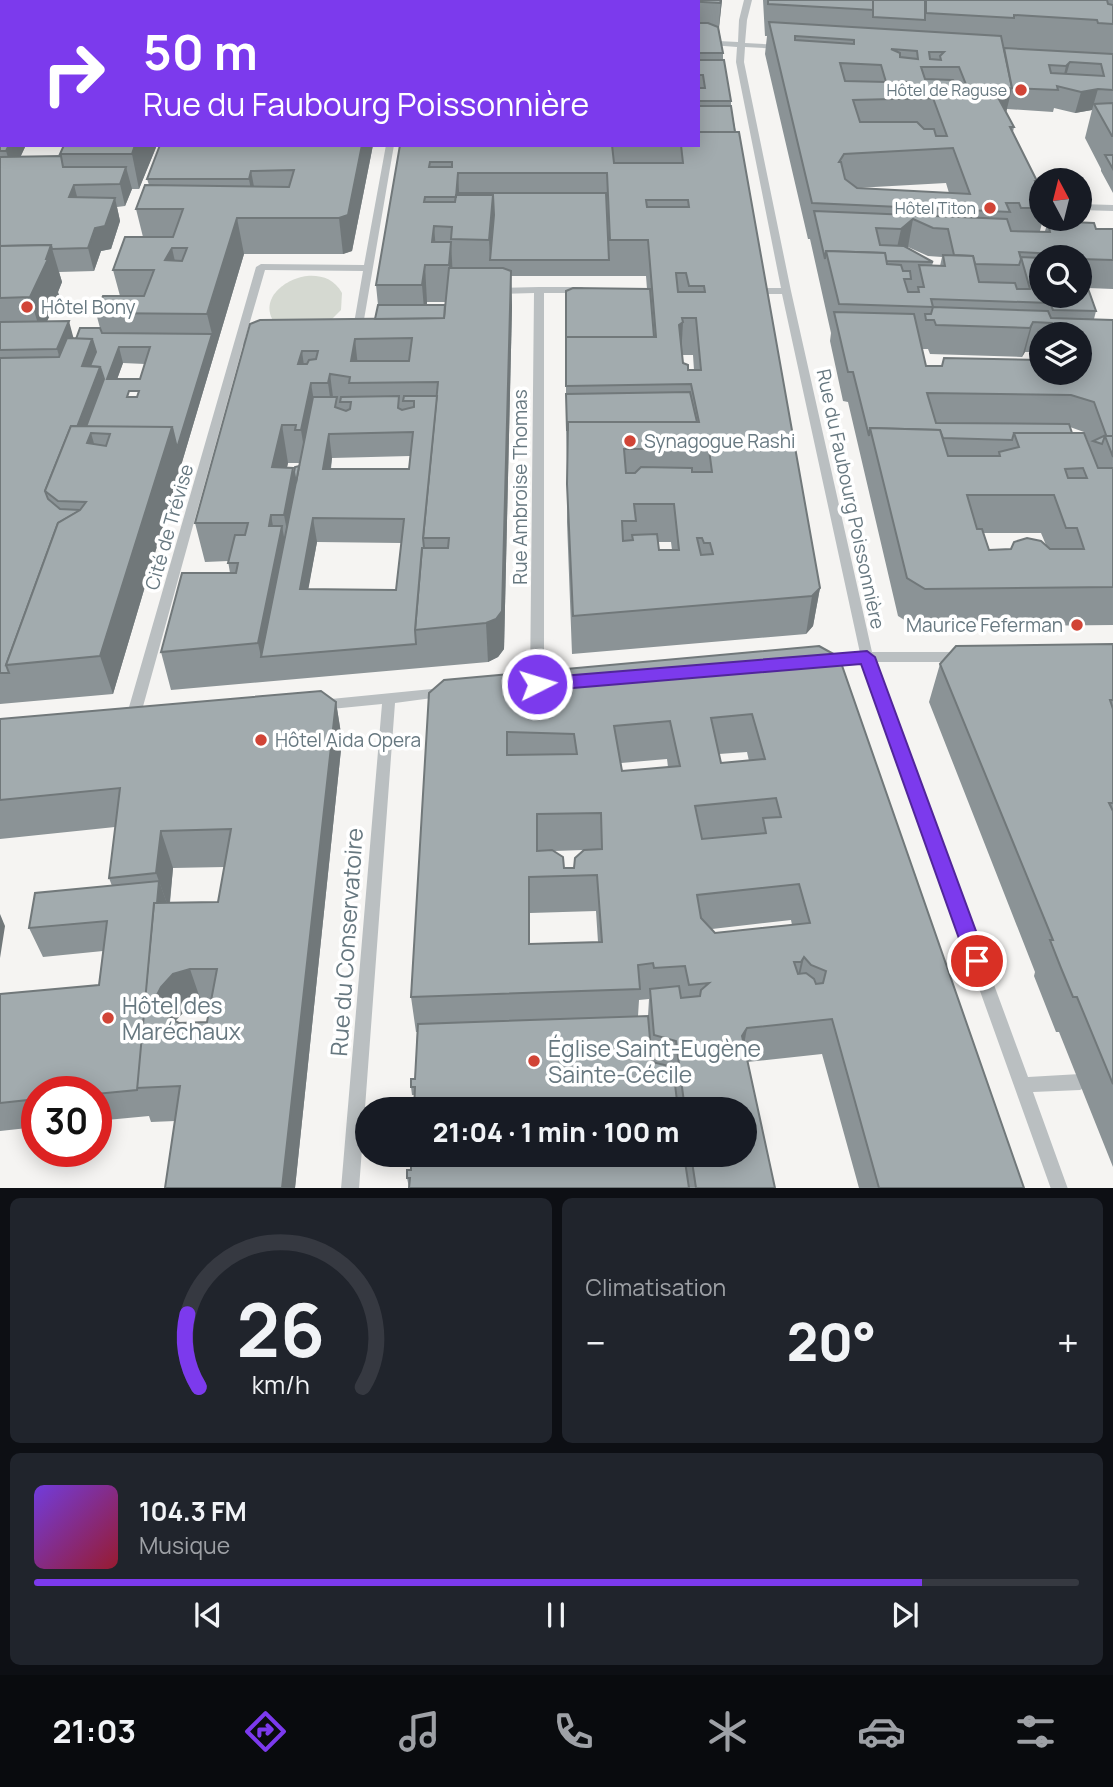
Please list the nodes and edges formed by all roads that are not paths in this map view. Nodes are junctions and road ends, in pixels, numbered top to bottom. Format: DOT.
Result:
graph roads {
  1 [pos="748,0"];
  2 [pos="700,42"];
  3 [pos="742,44"];
  4 [pos="789,47"];
  5 [pos="390,147"];
  6 [pos="1092,207"];
  7 [pos="1113,208"];
  8 [pos="368,268"];
  9 [pos="483,290"];
  10 [pos="539,290"];
  11 [pos="597,290"];
  12 [pos="756,291"];
  13 [pos="786,291"];
  14 [pos="239,342"];
  15 [pos="278,342"];
  16 [pos="343,343"];
  17 [pos="980,656"];
  18 [pos="867,657"];
  19 [pos="809,662"];
  20 [pos="538,684"];
  21 [pos="455,692"];
  22 [pos="389,699"];
  23 [pos="308,706"];
  24 [pos="133,721"];
  25 [pos="1080,1082"];
  26 [pos="1023,1085"];
  27 [pos="350,1188"];
  28 [pos="1060,1188"];
  1 -- 3 [label="street, Rue du Faubourg Poissonnière"];
  2 -- 3 [label="street"];
  3 -- 4 [label="street"];
  3 -- 13 [label="street, Rue du Faubourg Poissonnière"];
  5 -- 8 [label="street"];
  6 -- 7 [label="street"];
  8 -- 14 [label="street, Cité de Trévise"];
  8 -- 16 [label="street"];
  9 -- 10 [label="street"];
  10 -- 11 [label="street"];
  10 -- 20 [label="street, Rue Ambroise Thomas"];
  12 -- 13 [label="street"];
  13 -- 18 [label="street, Rue du Faubourg Poissonnière"];
  14 -- 15 [label="street"];
  14 -- 24 [label="street, Cité de Trévise"];
  17 -- 18 [label="street"];
  18 -- 19 [label="street"];
  18 -- 26 [label="street, Rue du Faubourg Poissonnière"];
  21 -- 22 [label="street"];
  22 -- 23 [label="street"];
  22 -- 27 [label="street, Rue du Conservatoire"];
  25 -- 26 [label="street"];
  26 -- 28 [label="street, Rue du Faubourg Poissonnière"];
}
